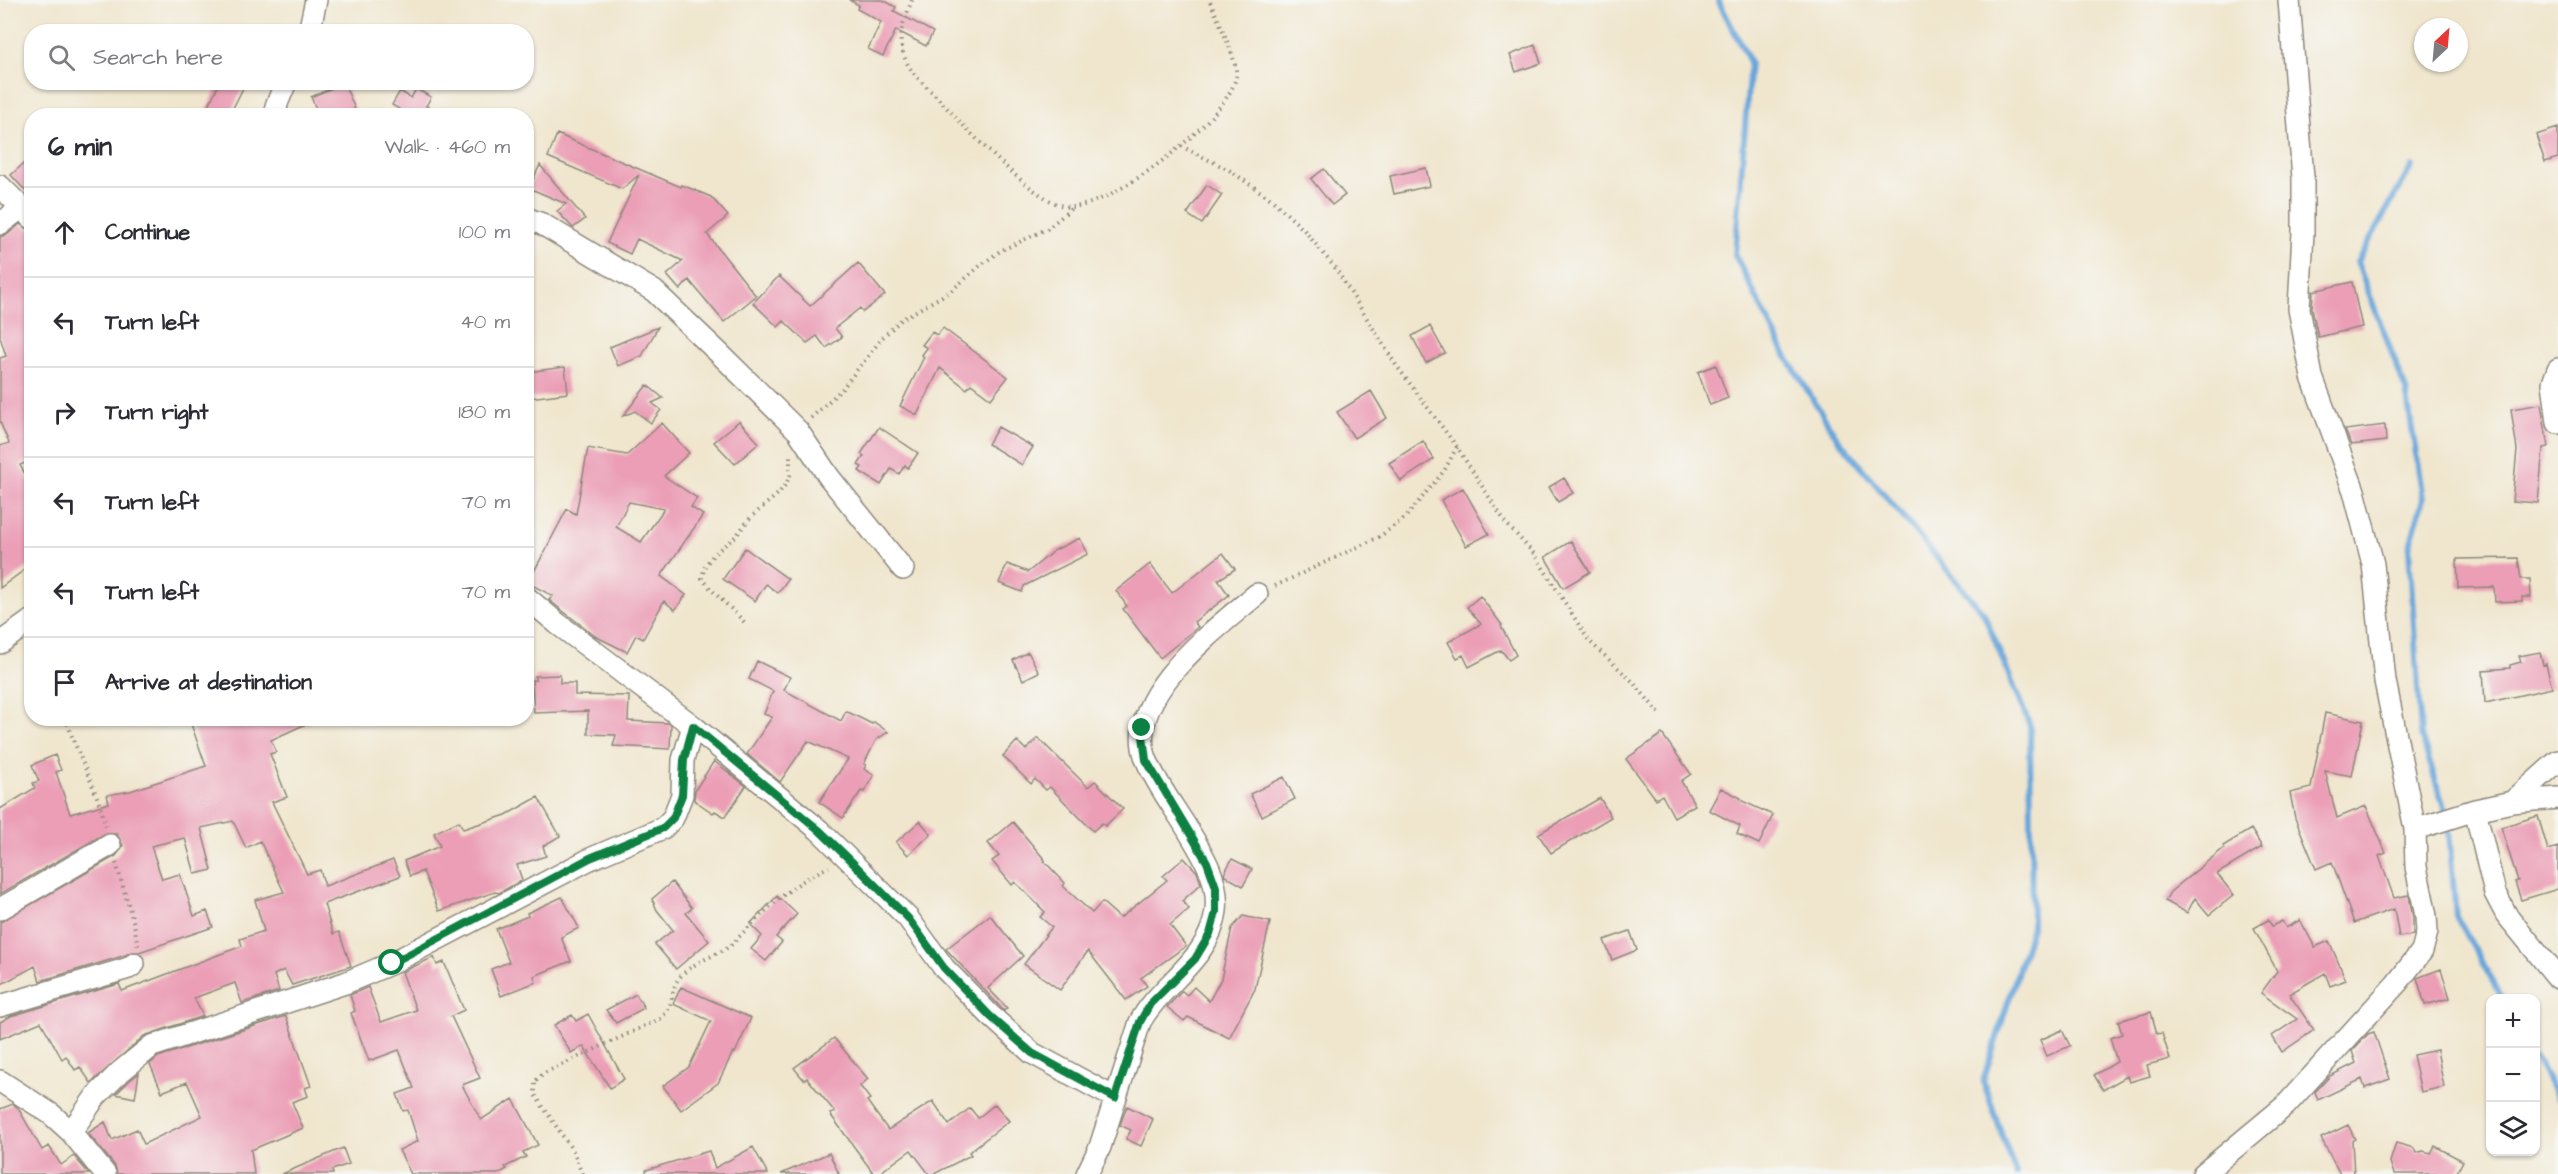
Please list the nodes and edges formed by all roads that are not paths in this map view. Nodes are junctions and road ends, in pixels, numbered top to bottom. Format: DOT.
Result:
graph roads {
  1 [pos="316,0"];
  2 [pos="2289,0"];
  3 [pos="311,24"];
  4 [pos="283,90"];
  5 [pos="276,108"];
  6 [pos="0,186"];
  7 [pos="24,211"];
  8 [pos="24,214"];
  9 [pos="534,221"];
  10 [pos="0,224"];
  11 [pos="2558,369"];
  12 [pos="2558,423"];
  13 [pos="903,569"];
  14 [pos="1257,594"];
  15 [pos="534,604"];
  16 [pos="24,626"];
  17 [pos="0,643"];
  18 [pos="693,726"];
  19 [pos="2558,760"];
  20 [pos="2558,798"];
  21 [pos="2512,802"];
  22 [pos="2475,810"];
  23 [pos="2415,829"];
  24 [pos="110,845"];
  25 [pos="0,909"];
  26 [pos="135,964"];
  27 [pos="2558,978"];
  28 [pos="0,1006"];
  29 [pos="0,1081"];
  30 [pos="1115,1098"];
  31 [pos="71,1132"];
  32 [pos="105,1174"];
  33 [pos="1087,1174"];
  34 [pos="2203,1174"];
  1 -- 3 [label="street"];
  2 -- 23 [label="street"];
  4 -- 5 [label="street"];
  6 -- 7 [label="street"];
  8 -- 10 [label="street"];
  9 -- 13 [label="street"];
  11 -- 12 [label="street"];
  14 -- 30 [label="street"];
  15 -- 18 [label="street"];
  16 -- 17 [label="street"];
  18 -- 30 [label="street"];
  18 -- 31 [label="street"];
  19 -- 21 [label="street"];
  20 -- 21 [label="street"];
  21 -- 22 [label="street"];
  22 -- 23 [label="street"];
  22 -- 27 [label="street"];
  23 -- 34 [label="street"];
  24 -- 25 [label="street"];
  26 -- 28 [label="street"];
  29 -- 31 [label="street"];
  30 -- 33 [label="street"];
  31 -- 32 [label="street"];
}
